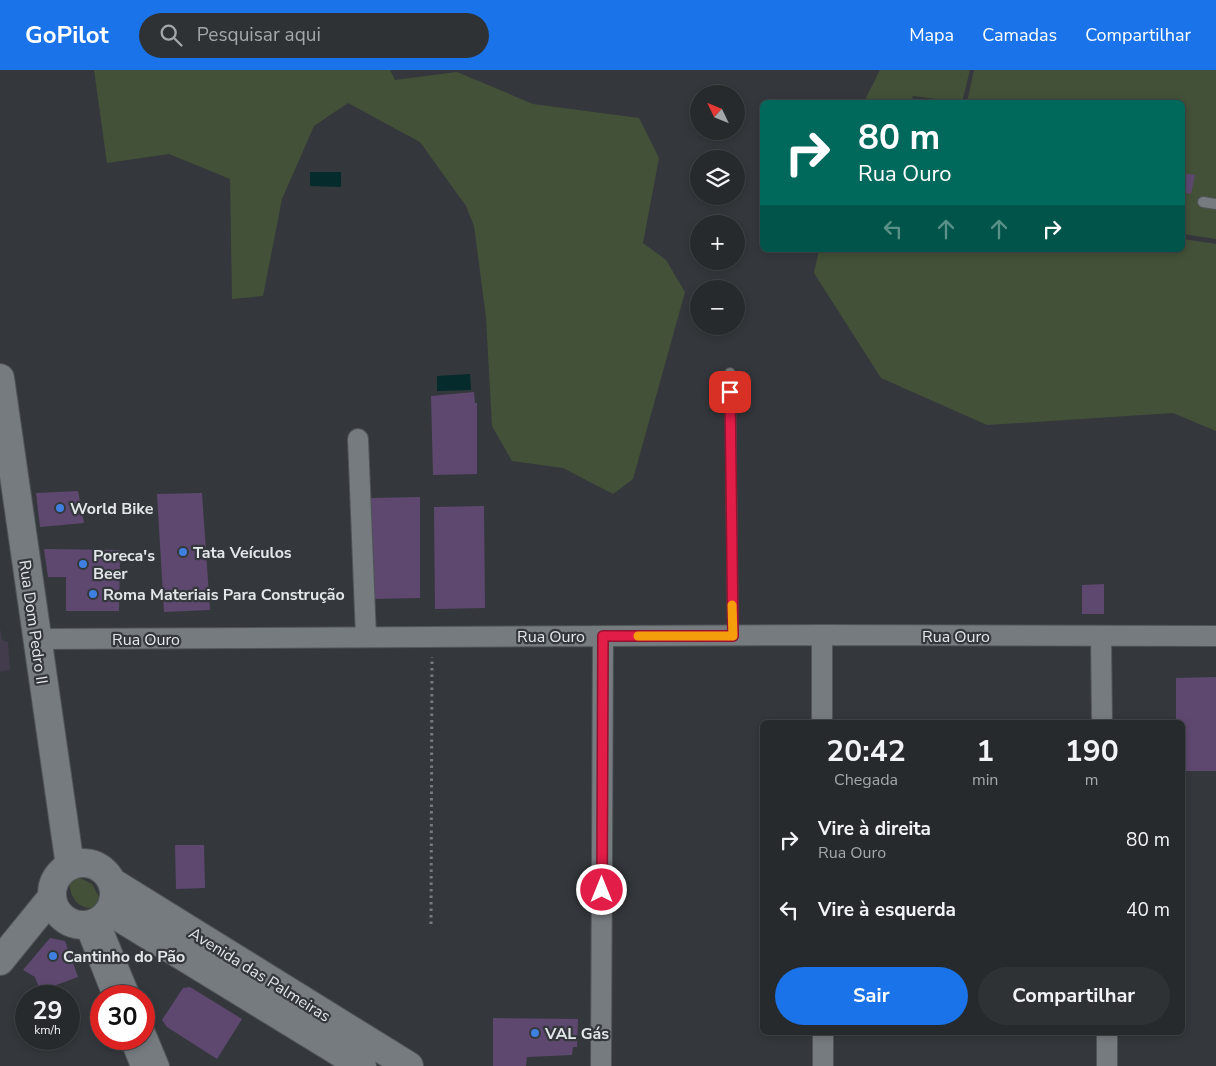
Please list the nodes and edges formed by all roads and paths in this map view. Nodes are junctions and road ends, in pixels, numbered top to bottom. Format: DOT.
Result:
graph roads {
  1 [pos="1204,202"];
  2 [pos="1216,204"];
  3 [pos="730,373"];
  4 [pos="0,378"];
  5 [pos="358,439"];
  6 [pos="822,635"];
  7 [pos="603,636"];
  8 [pos="733,636"];
  9 [pos="1216,636"];
  10 [pos="366,637"];
  11 [pos="432,637"];
  12 [pos="1101,637"];
  13 [pos="36,639"];
  14 [pos="822,720"];
  15 [pos="1102,720"];
  16 [pos="70,866"];
  17 [pos="112,882"];
  18 [pos="52,897"];
  19 [pos="98,919"];
  20 [pos="431,924"];
  21 [pos="0,961"];
  22 [pos="111,985"];
  23 [pos="125,985"];
  24 [pos="823,1035"];
  25 [pos="1107,1035"];
  26 [pos="134,1050"];
  27 [pos="152,1050"];
  28 [pos="141,1066"];
  29 [pos="159,1066"];
  30 [pos="362,1066"];
  31 [pos="408,1066"];
  32 [pos="602,1066"];
  33 [pos="823,1066"];
  34 [pos="1107,1066"];
  1 -- 2 [label="lane"];
  3 -- 8 [label="lane"];
  4 -- 13 [label="street, Rua Dom Pedro II"];
  5 -- 10 [label="street"];
  6 -- 8 [label="street, Rua Ouro"];
  6 -- 12 [label="street, Rua Ouro"];
  6 -- 14 [label="street"];
  7 -- 8 [label="street, Rua Ouro"];
  7 -- 11 [label="street, Rua Ouro"];
  7 -- 32 [label="street"];
  9 -- 12 [label="street, Rua Ouro"];
  10 -- 11 [label="street, Rua Ouro"];
  10 -- 13 [label="street, Rua Ouro"];
  11 -- 20 [label="path"];
  12 -- 15 [label="street"];
  13 -- 16 [label="street, Rua Dom Pedro II"];
  16 -- 17 [label="street"];
  16 -- 18 [label="street"];
  17 -- 19 [label="street"];
  17 -- 31 [label="street, Avenida das Palmeiras"];
  18 -- 19 [label="street"];
  18 -- 21 [label="street"];
  19 -- 22 [label="street"];
  19 -- 23 [label="street"];
  19 -- 30 [label="street, Avenida das Palmeiras"];
  24 -- 33 [label="street"];
  25 -- 34 [label="street"];
  26 -- 28 [label="street"];
  27 -- 29 [label="street"];
}
